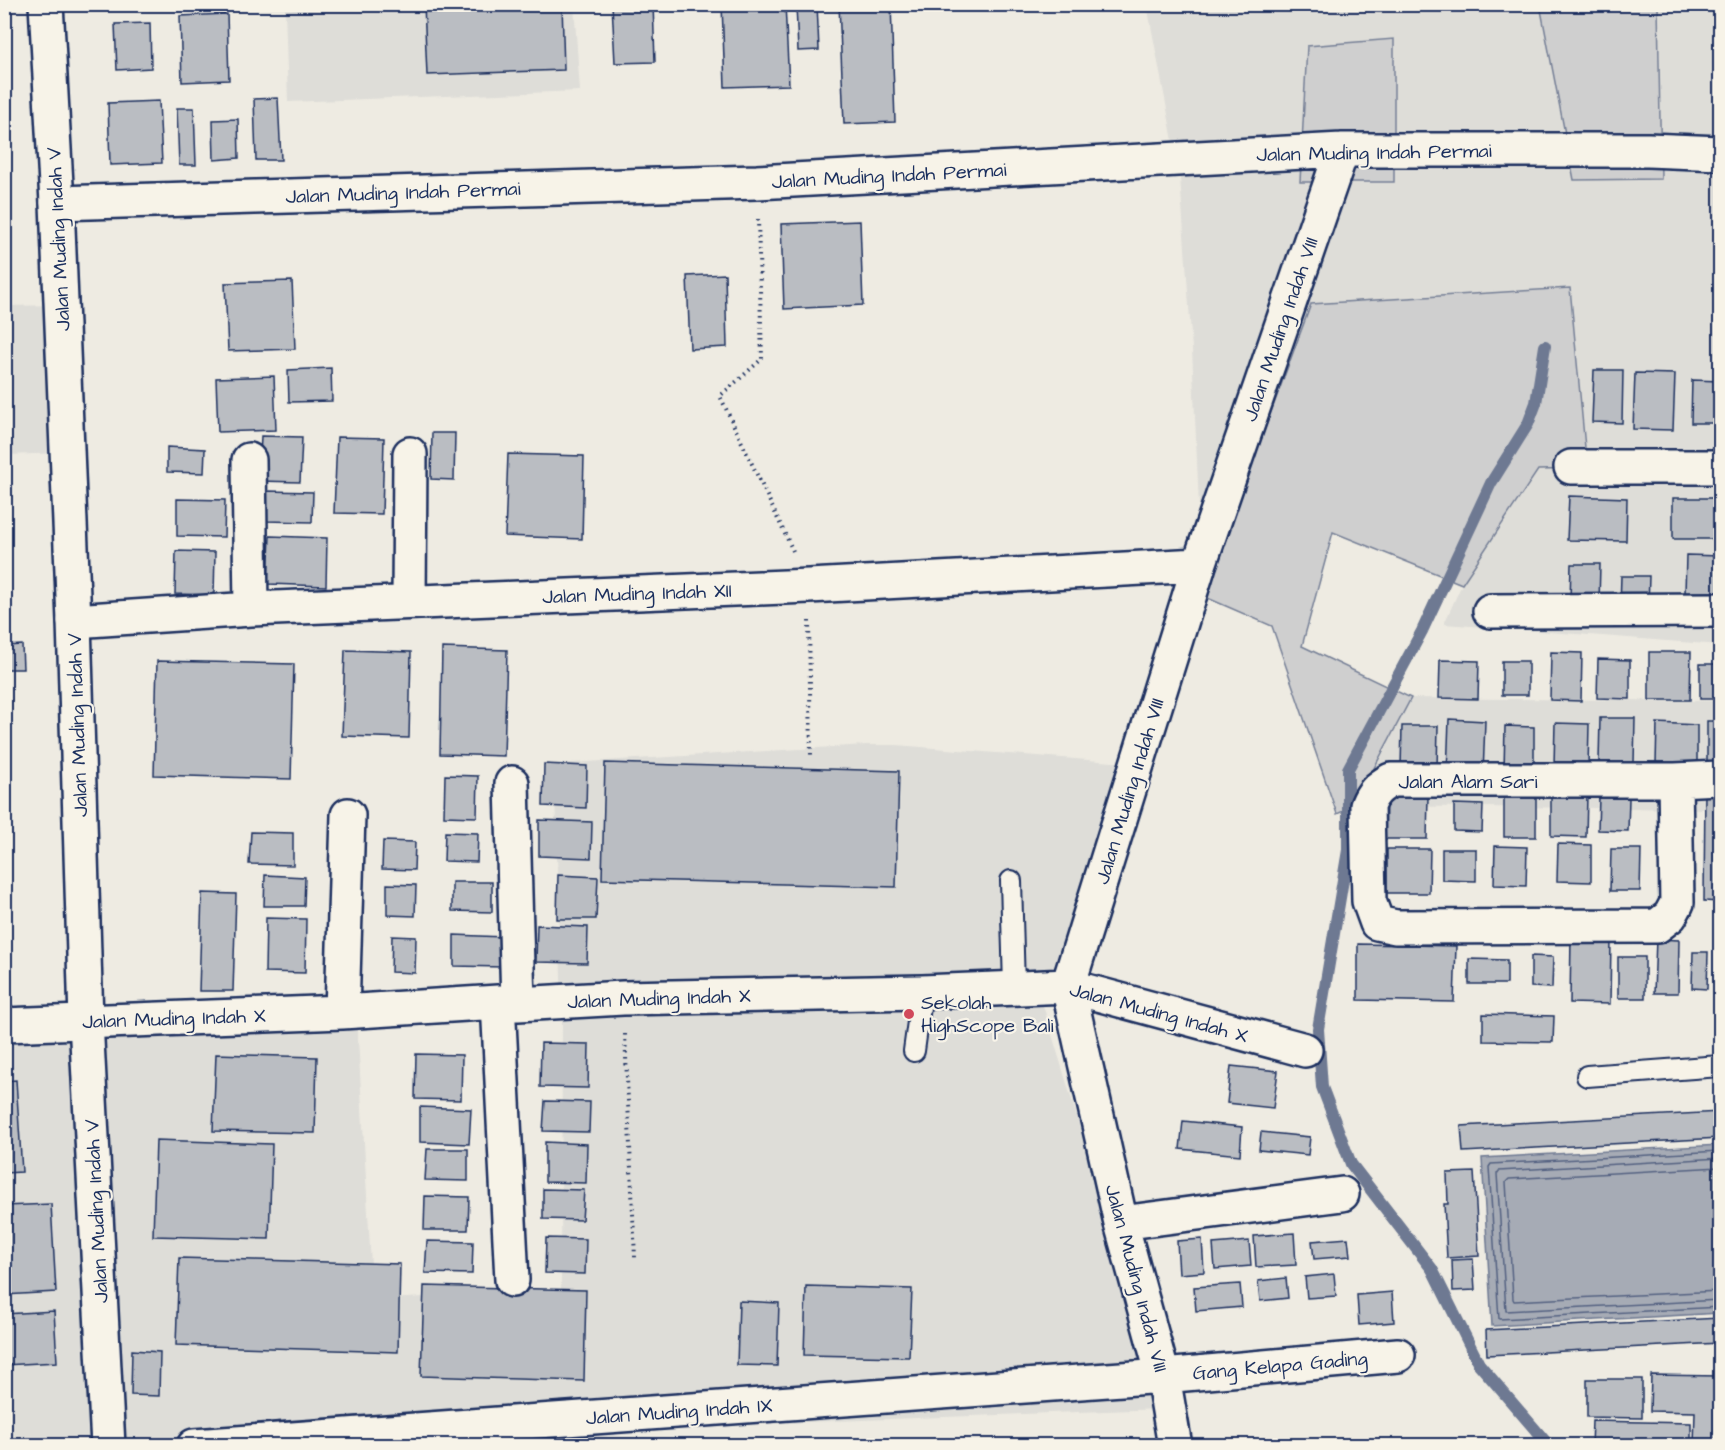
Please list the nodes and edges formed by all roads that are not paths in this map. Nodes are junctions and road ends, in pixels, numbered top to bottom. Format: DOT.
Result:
graph roads {
  1 [pos="46,4"];
  2 [pos="1342,150"];
  3 [pos="1720,153"];
  4 [pos="57,203"];
  5 [pos="410,454"];
  6 [pos="249,460"];
  7 [pos="1571,466"];
  8 [pos="1720,466"];
  9 [pos="1199,565"];
  10 [pos="409,602"];
  11 [pos="250,609"];
  12 [pos="1720,610"];
  13 [pos="1490,611"];
  14 [pos="74,621"];
  15 [pos="1720,778"];
  16 [pos="1675,780"];
  17 [pos="512,783"];
  18 [pos="348,815"];
  19 [pos="1011,880"];
  20 [pos="1068,986"];
  21 [pos="1014,987"];
  22 [pos="922,992"];
  23 [pos="508,1003"];
  24 [pos="342,1012"];
  25 [pos="86,1021"];
  26 [pos="4,1024"];
  27 [pos="1305,1050"];
  28 [pos="914,1051"];
  29 [pos="1720,1066"];
  30 [pos="1587,1076"];
  31 [pos="1342,1194"];
  32 [pos="1121,1223"];
  33 [pos="512,1280"];
  34 [pos="1398,1355"];
  35 [pos="1163,1376"];
  36 [pos="108,1446"];
  37 [pos="194,1446"];
  38 [pos="1175,1446"];
  1 -- 4 [label="street, Jalan Muding Indah V"];
  2 -- 3 [label="street, Jalan Muding Indah Permai"];
  2 -- 4 [label="street, Jalan Muding Indah Permai"];
  2 -- 9 [label="street, Jalan Muding Indah VIII"];
  4 -- 14 [label="street, Jalan Muding Indah V"];
  5 -- 10 [label="street"];
  6 -- 11 [label="street"];
  7 -- 8 [label="street"];
  9 -- 10 [label="street, Jalan Muding Indah XII"];
  9 -- 20 [label="street, Jalan Muding Indah VIII"];
  10 -- 11 [label="street, Jalan Muding Indah XII"];
  11 -- 14 [label="street, Jalan Muding Indah XII"];
  12 -- 13 [label="street"];
  14 -- 25 [label="street, Jalan Muding Indah V"];
  15 -- 16 [label="street, Jalan Alam Sari"];
  16 -- 16 [label="street, Jalan Alam Sari"];
  17 -- 23 [label="street"];
  18 -- 24 [label="street"];
  19 -- 21 [label="lane"];
  20 -- 21 [label="street, Jalan Muding Indah X"];
  20 -- 27 [label="street, Jalan Muding Indah X"];
  20 -- 32 [label="street, Jalan Muding Indah VIII"];
  21 -- 22 [label="street, Jalan Muding Indah X"];
  22 -- 23 [label="street, Jalan Muding Indah X"];
  22 -- 28 [label="lane"];
  23 -- 24 [label="street, Jalan Muding Indah X"];
  23 -- 33 [label="street"];
  24 -- 25 [label="street, Jalan Muding Indah X"];
  25 -- 26 [label="street, Jalan Muding Indah X"];
  25 -- 36 [label="street, Jalan Muding Indah V"];
  29 -- 30 [label="lane"];
  31 -- 32 [label="street"];
  32 -- 35 [label="street, Jalan Muding Indah VIII"];
  34 -- 35 [label="street, Gang Kelapa Gading"];
  35 -- 37 [label="street, Jalan Muding Indah IX"];
  35 -- 38 [label="street, Jalan Muding Indah VIII"];
}
